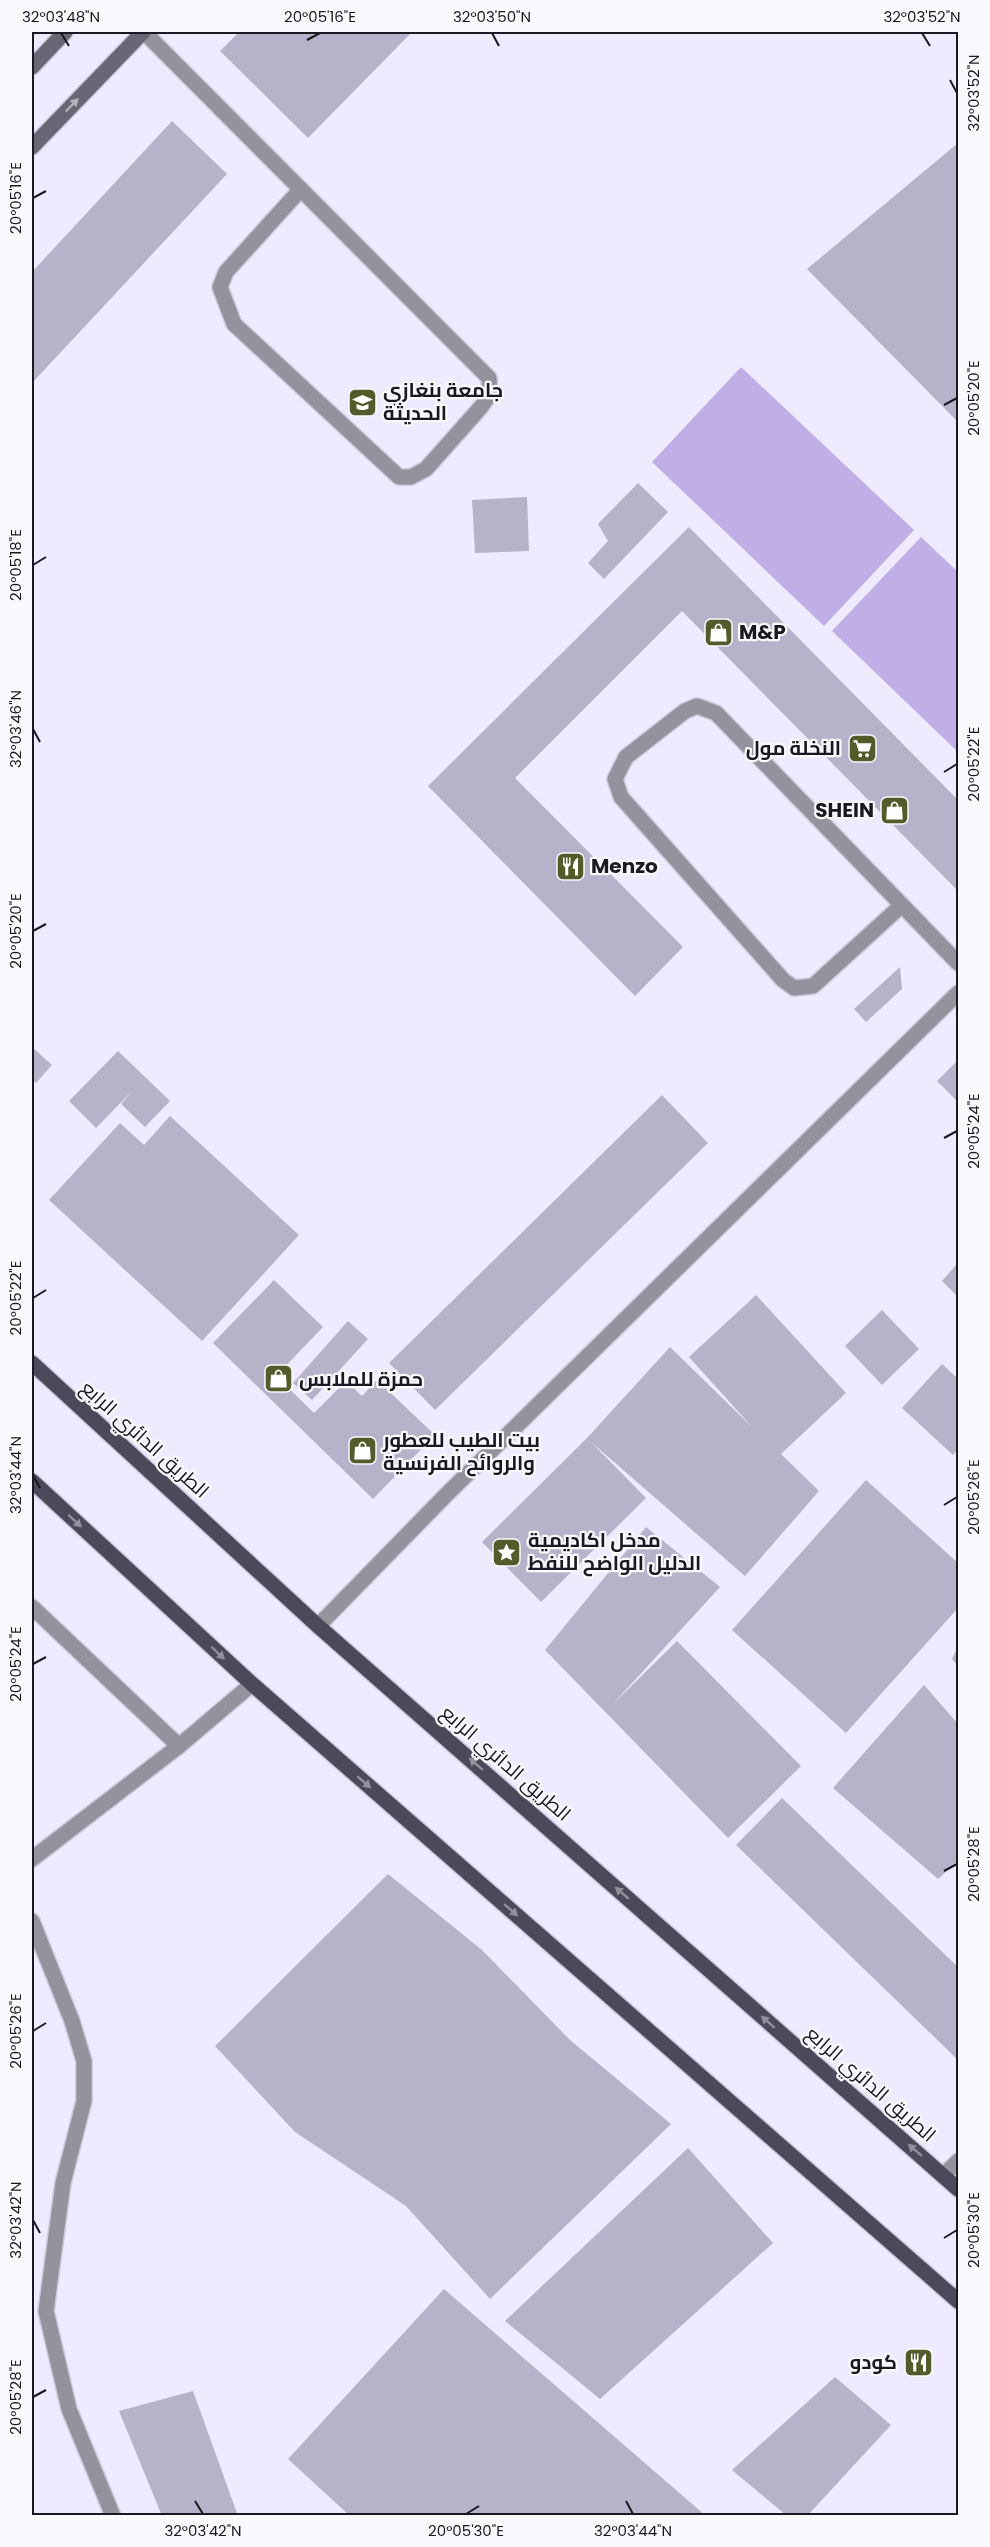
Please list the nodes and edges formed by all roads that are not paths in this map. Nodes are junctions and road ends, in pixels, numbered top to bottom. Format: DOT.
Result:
graph roads {
  1 [pos="65,32"];
  2 [pos="143,32"];
  3 [pos="32,67"];
  4 [pos="32,147"];
  5 [pos="300,189"];
  6 [pos="902,905"];
  7 [pos="958,963"];
  8 [pos="958,993"];
  9 [pos="32,1363"];
  10 [pos="32,1481"];
  11 [pos="32,1606"];
  12 [pos="318,1626"];
  13 [pos="252,1684"];
  14 [pos="180,1746"];
  15 [pos="32,1859"];
  16 [pos="32,1922"];
  17 [pos="958,2161"];
  18 [pos="944,2176"];
  19 [pos="958,2189"];
  20 [pos="958,2301"];
  21 [pos="113,2516"];
  1 -- 3 [label="main road"];
  4 -- 2 [label="main road, one-way"];
  2 -- 5 [label="street"];
  5 -- 5 [label="street"];
  6 -- 6 [label="street"];
  6 -- 7 [label="street"];
  8 -- 12 [label="street"];
  9 -- 12 [label="main road, الطريق الدائري الرابع"];
  10 -- 13 [label="main road, one-way"];
  11 -- 14 [label="street"];
  18 -- 12 [label="main road, الطريق الدائري الرابع, one-way"];
  13 -- 14 [label="street"];
  13 -- 20 [label="main road, one-way"];
  14 -- 15 [label="street"];
  16 -- 21 [label="street"];
  17 -- 18 [label="street"];
  18 -- 19 [label="main road, الطريق الدائري الرابع"];
}
